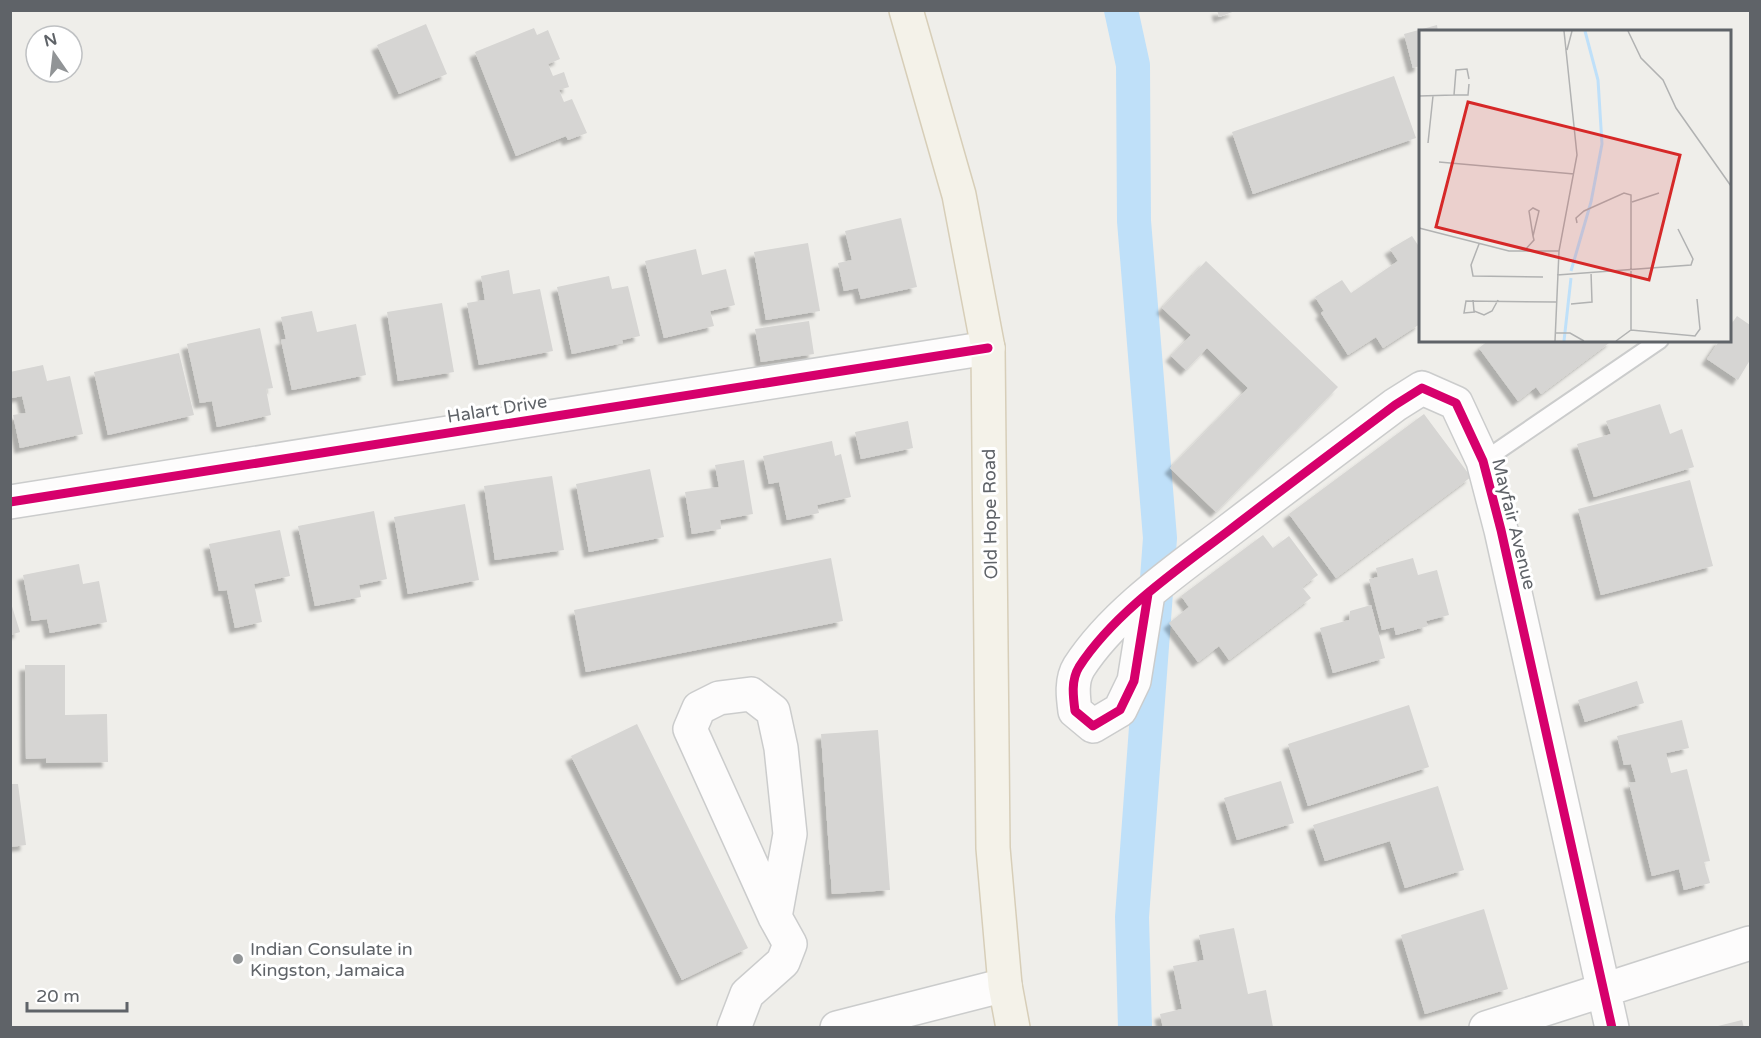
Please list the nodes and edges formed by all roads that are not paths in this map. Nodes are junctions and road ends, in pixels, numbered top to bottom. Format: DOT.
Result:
graph roads {
  1 [pos="906,10"];
  2 [pos="1657,342"];
  3 [pos="988,348"];
  4 [pos="1483,461"];
  5 [pos="10,502"];
  6 [pos="1148,594"];
  7 [pos="775,917"];
  8 [pos="1750,943"];
  9 [pos="1005,985"];
  10 [pos="1602,991"];
  11 [pos="735,1028"];
  12 [pos="837,1028"];
  13 [pos="1013,1028"];
  14 [pos="1486,1028"];
  15 [pos="1612,1028"];
  1 -- 3 [label="main road, Old Hope Road"];
  2 -- 4 [label="lane"];
  3 -- 5 [label="street, Halart Drive"];
  3 -- 9 [label="main road, Old Hope Road"];
  4 -- 6 [label="street, Mayfair Avenue"];
  4 -- 10 [label="street, Mayfair Avenue"];
  7 -- 7 [label="street"];
  7 -- 11 [label="street"];
  8 -- 10 [label="street"];
  9 -- 12 [label="street"];
  9 -- 13 [label="main road, Old Hope Road"];
  10 -- 14 [label="street"];
  10 -- 15 [label="street, Mayfair Avenue"];
}
